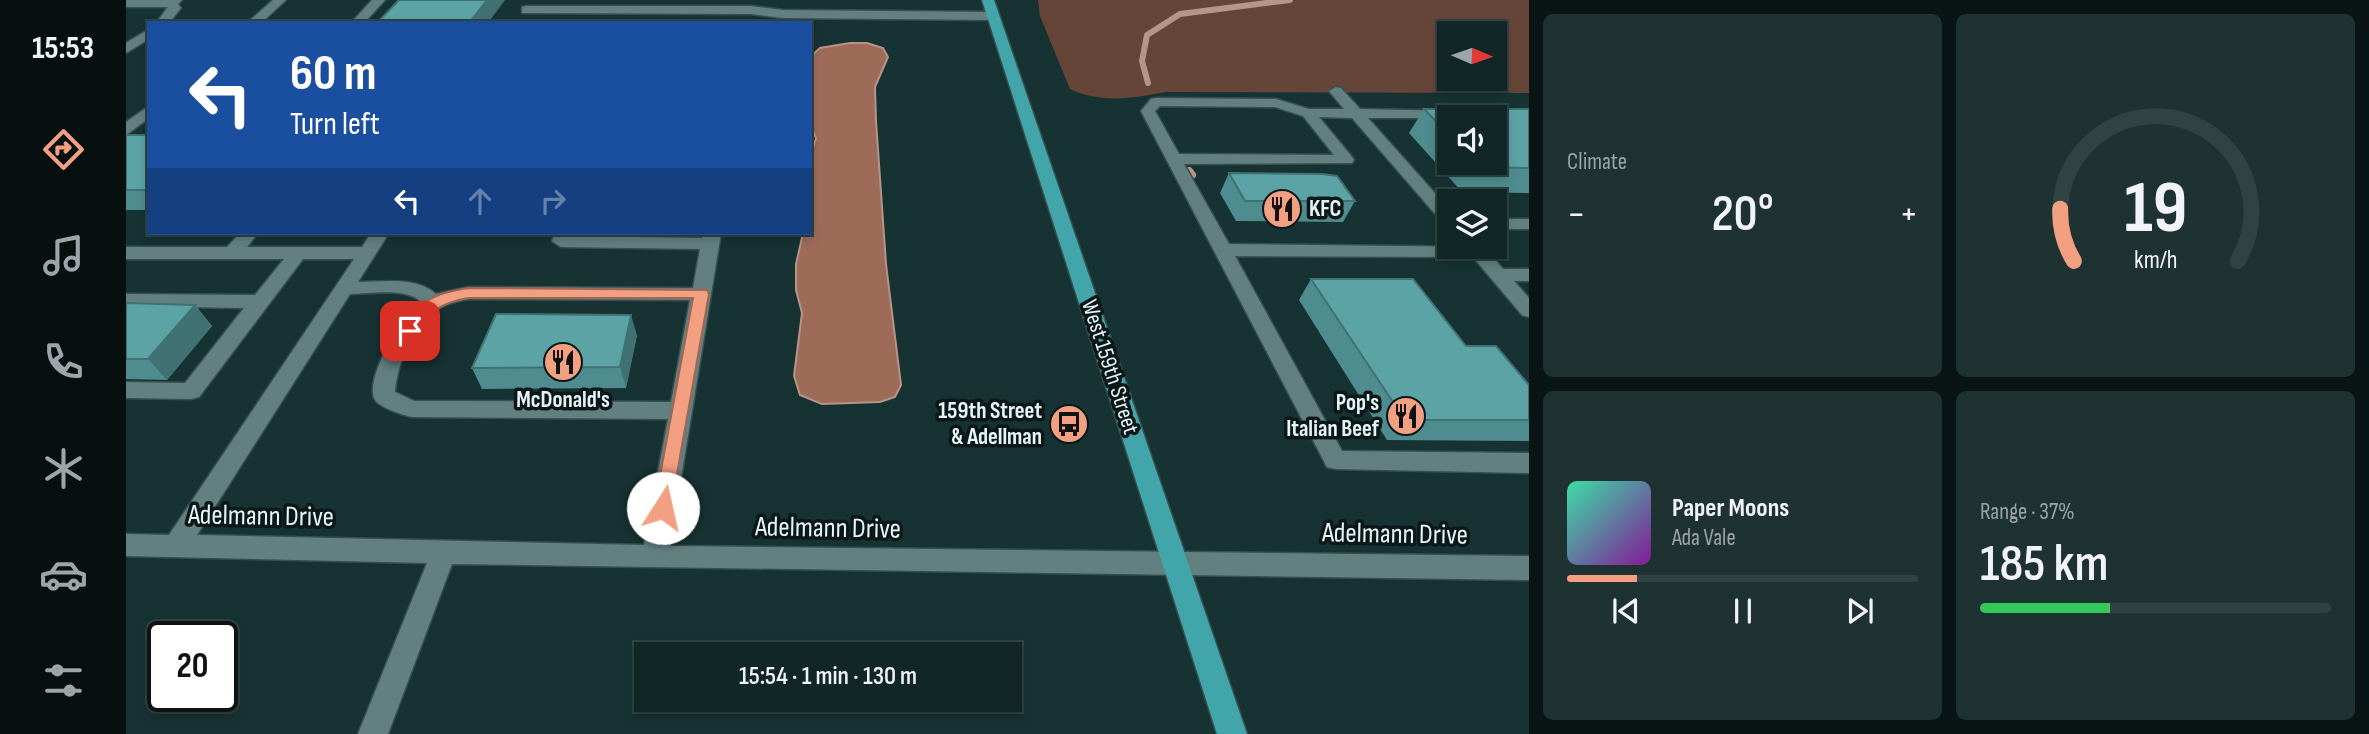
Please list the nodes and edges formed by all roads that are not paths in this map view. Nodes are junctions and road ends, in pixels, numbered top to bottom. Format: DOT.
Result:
graph roads {
  1 [pos="280,0"];
  2 [pos="379,0"];
  3 [pos="174,2"];
  4 [pos="126,4"];
  5 [pos="530,5"];
  6 [pos="990,6"];
  7 [pos="751,11"];
  8 [pos="164,21"];
  9 [pos="255,21"];
  10 [pos="359,21"];
  11 [pos="519,21"];
  12 [pos="147,34"];
  13 [pos="126,50"];
  14 [pos="1336,91"];
  15 [pos="1308,113"];
  16 [pos="1356,113"];
  17 [pos="1437,114"];
  18 [pos="145,116"];
  19 [pos="126,130"];
  20 [pos="1174,159"];
  21 [pos="1437,205"];
  22 [pos="1507,224"];
  23 [pos="1529,224"];
  24 [pos="247,235"];
  25 [pos="379,235"];
  26 [pos="563,237"];
  27 [pos="711,238"];
  28 [pos="1437,249"];
  29 [pos="1223,250"];
  30 [pos="126,253"];
  31 [pos="232,253"];
  32 [pos="298,253"];
  33 [pos="367,253"];
  34 [pos="1485,259"];
  35 [pos="1499,275"];
  36 [pos="1529,275"];
  37 [pos="345,288"];
  38 [pos="701,294"];
  39 [pos="126,300"];
  40 [pos="260,302"];
  41 [pos="434,303"];
  42 [pos="1529,310"];
  43 [pos="126,390"];
  44 [pos="680,411"];
  45 [pos="1529,463"];
  46 [pos="126,545"];
  47 [pos="176,545"];
  48 [pos="444,552"];
  49 [pos="655,556"];
  50 [pos="1175,564"];
  51 [pos="1529,568"];
  52 [pos="373,734"];
  53 [pos="1232,734"];
  1 -- 9 [label="street"];
  2 -- 10 [label="street"];
  3 -- 4 [label="street"];
  3 -- 8 [label="street"];
  5 -- 7 [label="street"];
  5 -- 11 [label="street"];
  6 -- 7 [label="street"];
  6 -- 50 [label="main road, West 159th Street"];
  12 -- 13 [label="street"];
  14 -- 16 [label="street"];
  15 -- 16 [label="street"];
  15 -- 20 [label="street"];
  15 -- 20 [label="street"];
  16 -- 17 [label="street"];
  16 -- 21 [label="street"];
  18 -- 19 [label="street"];
  20 -- 29 [label="street"];
  22 -- 23 [label="street"];
  24 -- 31 [label="street"];
  25 -- 33 [label="street"];
  26 -- 27 [label="street"];
  27 -- 38 [label="street"];
  28 -- 29 [label="street"];
  29 -- 45 [label="street"];
  30 -- 31 [label="street"];
  31 -- 32 [label="street"];
  32 -- 33 [label="street"];
  32 -- 40 [label="street"];
  33 -- 37 [label="street"];
  34 -- 35 [label="street"];
  35 -- 36 [label="street"];
  35 -- 42 [label="street"];
  37 -- 41 [label="street"];
  37 -- 47 [label="street"];
  38 -- 41 [label="street"];
  38 -- 44 [label="street"];
  39 -- 40 [label="street"];
  40 -- 43 [label="street"];
  41 -- 44 [label="street"];
  44 -- 49 [label="street"];
  46 -- 47 [label="street, Adelmann Drive"];
  47 -- 48 [label="street, Adelmann Drive"];
  48 -- 49 [label="street, Adelmann Drive"];
  48 -- 52 [label="street"];
  49 -- 50 [label="street, Adelmann Drive"];
  50 -- 51 [label="street, Adelmann Drive"];
  50 -- 53 [label="main road, West 159th Street"];
}
